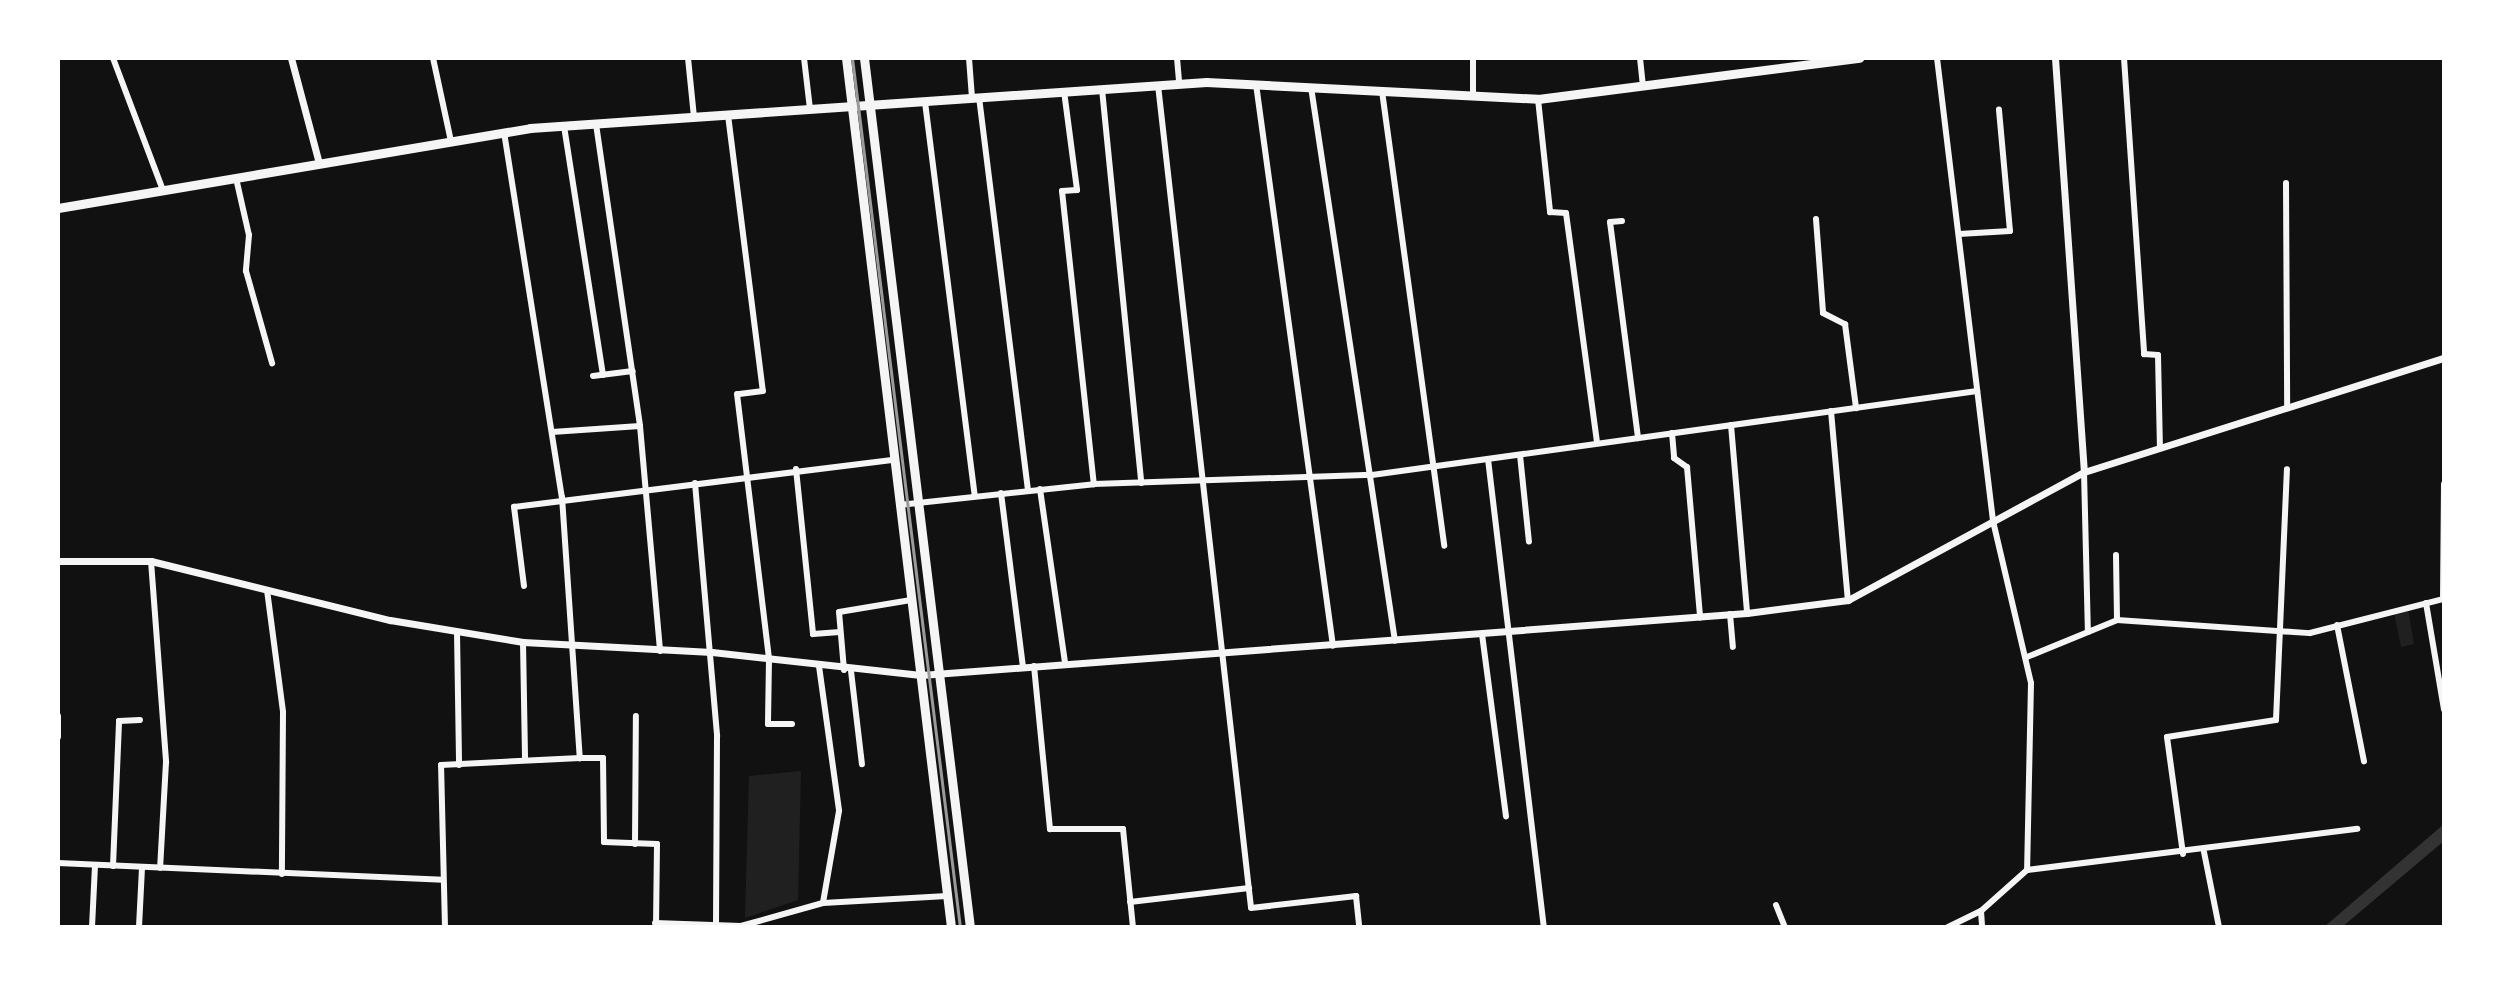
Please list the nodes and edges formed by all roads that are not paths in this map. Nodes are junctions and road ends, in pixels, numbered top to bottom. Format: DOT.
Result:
graph roads {
  1 [pos="113,58"];
  2 [pos="291,58"];
  3 [pos="433,58"];
  4 [pos="688,58"];
  5 [pos="804,58"];
  6 [pos="846,58"];
  7 [pos="864,58"];
  8 [pos="969,58"];
  9 [pos="1177,58"];
  10 [pos="1473,58"];
  11 [pos="1640,58"];
  12 [pos="1857,58"];
  13 [pos="1937,58"];
  14 [pos="2055,58"];
  15 [pos="2124,58"];
  16 [pos="1179,83"];
  17 [pos="1256,84"];
  18 [pos="1158,85"];
  19 [pos="1643,86"];
  20 [pos="1311,87"];
  21 [pos="1102,89"];
  22 [pos="1064,91"];
  23 [pos="1382,91"];
  24 [pos="1473,96"];
  25 [pos="975,98"];
  26 [pos="1538,99"];
  27 [pos="925,102"];
  28 [pos="869,105"];
  29 [pos="850,107"];
  30 [pos="810,109"];
  31 [pos="1999,109"];
  32 [pos="728,115"];
  33 [pos="694,117"];
  34 [pos="596,124"];
  35 [pos="564,126"];
  36 [pos="504,132"];
  37 [pos="451,141"];
  38 [pos="319,163"];
  39 [pos="236,178"];
  40 [pos="2286,183"];
  41 [pos="163,190"];
  42 [pos="58,208"];
  43 [pos="1816,219"];
  44 [pos="1622,221"];
  45 [pos="1959,234"];
  46 [pos="2444,358"];
  47 [pos="272,363"];
  48 [pos="633,371"];
  49 [pos="603,375"];
  50 [pos="593,376"];
  51 [pos="1977,391"];
  52 [pos="2287,405"];
  53 [pos="1856,408"];
  54 [pos="1831,411"];
  55 [pos="1731,425"];
  56 [pos="640,426"];
  57 [pos="552,432"];
  58 [pos="1672,433"];
  59 [pos="1638,438"];
  60 [pos="1597,443"];
  61 [pos="2160,447"];
  62 [pos="1520,455"];
  63 [pos="1488,459"];
  64 [pos="894,460"];
  65 [pos="1437,466"];
  66 [pos="796,469"];
  67 [pos="2287,469"];
  68 [pos="2084,472"];
  69 [pos="749,475"];
  70 [pos="1372,475"];
  71 [pos="1313,479"];
  72 [pos="1206,481"];
  73 [pos="695,483"];
  74 [pos="1141,483"];
  75 [pos="1094,484"];
  76 [pos="2444,484"];
  77 [pos="646,487"];
  78 [pos="1040,489"];
  79 [pos="1028,491"];
  80 [pos="1001,493"];
  81 [pos="975,496"];
  82 [pos="562,497"];
  83 [pos="918,502"];
  84 [pos="899,505"];
  85 [pos="1993,521"];
  86 [pos="1529,542"];
  87 [pos="1444,546"];
  88 [pos="2116,555"];
  89 [pos="58,561"];
  90 [pos="151,561"];
  91 [pos="524,586"];
  92 [pos="267,590"];
  93 [pos="911,600"];
  94 [pos="1848,600"];
  95 [pos="2426,603"];
  96 [pos="1747,613"];
  97 [pos="1730,614"];
  98 [pos="1700,617"];
  99 [pos="2117,620"];
  100 [pos="2337,625"];
  101 [pos="457,632"];
  102 [pos="840,632"];
  103 [pos="1513,632"];
  104 [pos="2088,632"];
  105 [pos="2281,632"];
  106 [pos="1482,634"];
  107 [pos="1395,641"];
  108 [pos="523,642"];
  109 [pos="1333,646"];
  110 [pos="1733,647"];
  111 [pos="576,648"];
  112 [pos="1221,650"];
  113 [pos="660,651"];
  114 [pos="712,652"];
  115 [pos="2027,657"];
  116 [pos="769,659"];
  117 [pos="1065,662"];
  118 [pos="819,666"];
  119 [pos="1034,666"];
  120 [pos="1023,667"];
  121 [pos="848,670"];
  122 [pos="940,674"];
  123 [pos="921,675"];
  124 [pos="2444,709"];
  125 [pos="58,716"];
  126 [pos="636,716"];
  127 [pos="140,720"];
  128 [pos="792,724"];
  129 [pos="58,737"];
  130 [pos="580,758"];
  131 [pos="525,760"];
  132 [pos="2364,761"];
  133 [pos="862,764"];
  134 [pos="459,765"];
  135 [pos="1506,816"];
  136 [pos="2357,829"];
  137 [pos="635,844"];
  138 [pos="2204,852"];
  139 [pos="2183,854"];
  140 [pos="58,863"];
  141 [pos="95,866"];
  142 [pos="113,866"];
  143 [pos="142,868"];
  144 [pos="160,868"];
  145 [pos="2027,870"];
  146 [pos="282,874"];
  147 [pos="443,880"];
  148 [pos="1249,888"];
  149 [pos="947,896"];
  150 [pos="1130,902"];
  151 [pos="823,903"];
  152 [pos="1776,905"];
  153 [pos="1981,911"];
  154 [pos="765,924"];
  155 [pos="655,925"];
  156 [pos="716,926"];
  157 [pos="92,927"];
  158 [pos="139,927"];
  159 [pos="445,927"];
  160 [pos="951,927"];
  161 [pos="970,927"];
  162 [pos="1133,927"];
  163 [pos="1359,927"];
  164 [pos="1544,927"];
  165 [pos="1785,927"];
  166 [pos="1948,927"];
  167 [pos="1982,927"];
  168 [pos="2219,927"];
  1 -- 41 [label="street"];
  2 -- 38 [label="street"];
  3 -- 37 [label="street"];
  4 -- 33 [label="street"];
  5 -- 30 [label="street"];
  6 -- 29 [label="main road"];
  7 -- 28 [label="main road"];
  8 -- 25 [label="street"];
  9 -- 16 [label="street"];
  10 -- 24 [label="street"];
  11 -- 19 [label="street"];
  12 -- 19 [label="main road"];
  13 -- 45 [label="street"];
  14 -- 68 [label="street"];
  15 -- 61 [label="street"];
  16 -- 17 [label="main road"];
  16 -- 18 [label="main road"];
  17 -- 20 [label="main road"];
  17 -- 71 [label="street"];
  18 -- 21 [label="main road"];
  18 -- 72 [label="street"];
  19 -- 26 [label="main road"];
  20 -- 23 [label="main road"];
  20 -- 70 [label="street"];
  21 -- 22 [label="main road"];
  21 -- 74 [label="street"];
  22 -- 25 [label="main road"];
  22 -- 75 [label="street"];
  23 -- 24 [label="main road"];
  23 -- 65 [label="street"];
  24 -- 26 [label="main road"];
  25 -- 27 [label="main road"];
  25 -- 79 [label="street"];
  26 -- 60 [label="street"];
  27 -- 28 [label="main road"];
  27 -- 81 [label="street"];
  28 -- 29 [label="main road"];
  28 -- 83 [label="main road"];
  29 -- 30 [label="main road"];
  29 -- 64 [label="main road"];
  30 -- 32 [label="main road"];
  31 -- 45 [label="street"];
  32 -- 33 [label="main road"];
  32 -- 69 [label="street"];
  33 -- 34 [label="main road"];
  34 -- 35 [label="main road"];
  34 -- 48 [label="street"];
  35 -- 36 [label="main road"];
  35 -- 49 [label="street"];
  36 -- 37 [label="main road"];
  36 -- 57 [label="street"];
  37 -- 38 [label="main road"];
  38 -- 39 [label="main road"];
  39 -- 41 [label="main road"];
  39 -- 47 [label="street"];
  40 -- 52 [label="street"];
  41 -- 42 [label="main road"];
  43 -- 53 [label="street"];
  44 -- 59 [label="street"];
  45 -- 51 [label="street"];
  46 -- 52 [label="street"];
  48 -- 49 [label="street"];
  48 -- 56 [label="street"];
  49 -- 50 [label="street"];
  51 -- 53 [label="street"];
  51 -- 85 [label="street"];
  52 -- 61 [label="street"];
  53 -- 54 [label="street"];
  54 -- 55 [label="street"];
  54 -- 94 [label="street"];
  55 -- 58 [label="street"];
  55 -- 96 [label="street"];
  56 -- 57 [label="street"];
  56 -- 77 [label="street"];
  57 -- 82 [label="street"];
  58 -- 59 [label="street"];
  58 -- 98 [label="street"];
  59 -- 60 [label="street"];
  60 -- 62 [label="street"];
  61 -- 68 [label="street"];
  62 -- 63 [label="street"];
  62 -- 86 [label="street"];
  63 -- 65 [label="street"];
  63 -- 103 [label="street"];
  64 -- 66 [label="street"];
  64 -- 84 [label="main road"];
  65 -- 70 [label="street"];
  65 -- 87 [label="street"];
  66 -- 69 [label="street"];
  66 -- 102 [label="street"];
  67 -- 105 [label="street"];
  68 -- 85 [label="street"];
  68 -- 104 [label="street"];
  69 -- 73 [label="street"];
  69 -- 116 [label="street"];
  70 -- 71 [label="street"];
  70 -- 107 [label="street"];
  71 -- 72 [label="street"];
  71 -- 109 [label="street"];
  72 -- 74 [label="street"];
  72 -- 112 [label="street"];
  73 -- 77 [label="street"];
  73 -- 114 [label="street"];
  74 -- 75 [label="street"];
  75 -- 78 [label="street"];
  76 -- 95 [label="street"];
  77 -- 82 [label="street"];
  77 -- 113 [label="street"];
  78 -- 79 [label="street"];
  78 -- 117 [label="street"];
  79 -- 80 [label="street"];
  80 -- 81 [label="street"];
  80 -- 120 [label="street"];
  81 -- 83 [label="street"];
  82 -- 91 [label="street"];
  82 -- 111 [label="street"];
  83 -- 84 [label="street"];
  83 -- 122 [label="main road"];
  84 -- 93 [label="main road"];
  85 -- 94 [label="street"];
  85 -- 115 [label="street"];
  88 -- 99 [label="street"];
  89 -- 90 [label="street"];
  90 -- 92 [label="street"];
  90 -- 144 [label="street"];
  92 -- 101 [label="street"];
  92 -- 146 [label="street"];
  93 -- 102 [label="street"];
  93 -- 123 [label="main road"];
  94 -- 96 [label="street"];
  95 -- 100 [label="street"];
  95 -- 124 [label="street"];
  96 -- 97 [label="street"];
  97 -- 98 [label="street"];
  97 -- 110 [label="street"];
  98 -- 103 [label="street"];
  99 -- 104 [label="street"];
  99 -- 105 [label="street"];
  100 -- 105 [label="street"];
  100 -- 132 [label="street"];
  101 -- 108 [label="street"];
  101 -- 134 [label="street"];
  102 -- 121 [label="street"];
  103 -- 106 [label="street"];
  103 -- 164 [label="street"];
  104 -- 115 [label="street"];
  105 -- 139 [label="street"];
  106 -- 107 [label="street"];
  106 -- 135 [label="street"];
  107 -- 109 [label="street"];
  108 -- 111 [label="street"];
  108 -- 131 [label="street"];
  109 -- 112 [label="street"];
  111 -- 113 [label="street"];
  111 -- 130 [label="street"];
  112 -- 117 [label="street"];
  112 -- 148 [label="street"];
  113 -- 114 [label="street"];
  114 -- 116 [label="street"];
  114 -- 156 [label="street"];
  115 -- 145 [label="street"];
  116 -- 118 [label="street"];
  116 -- 128 [label="street"];
  117 -- 119 [label="street"];
  118 -- 121 [label="street"];
  118 -- 151 [label="street"];
  119 -- 120 [label="street"];
  119 -- 150 [label="street"];
  120 -- 122 [label="street"];
  121 -- 123 [label="street"];
  121 -- 133 [label="street"];
  122 -- 123 [label="street"];
  122 -- 161 [label="main road"];
  123 -- 149 [label="main road"];
  125 -- 129 [label="street"];
  126 -- 137 [label="street"];
  127 -- 142 [label="street"];
  130 -- 131 [label="street"];
  130 -- 137 [label="street"];
  131 -- 134 [label="street"];
  134 -- 147 [label="street"];
  136 -- 138 [label="street"];
  137 -- 155 [label="street"];
  138 -- 139 [label="street"];
  138 -- 168 [label="street"];
  139 -- 145 [label="street"];
  140 -- 141 [label="street"];
  141 -- 142 [label="street"];
  141 -- 157 [label="street"];
  142 -- 143 [label="street"];
  143 -- 144 [label="street"];
  143 -- 158 [label="street"];
  144 -- 146 [label="street"];
  145 -- 153 [label="street"];
  146 -- 147 [label="street"];
  147 -- 159 [label="street"];
  148 -- 150 [label="street"];
  148 -- 163 [label="street"];
  149 -- 151 [label="street"];
  149 -- 160 [label="main road"];
  150 -- 162 [label="street"];
  151 -- 154 [label="street"];
  152 -- 165 [label="street"];
  153 -- 166 [label="street"];
  153 -- 167 [label="street"];
  154 -- 156 [label="street"];
  155 -- 156 [label="street"];
}
